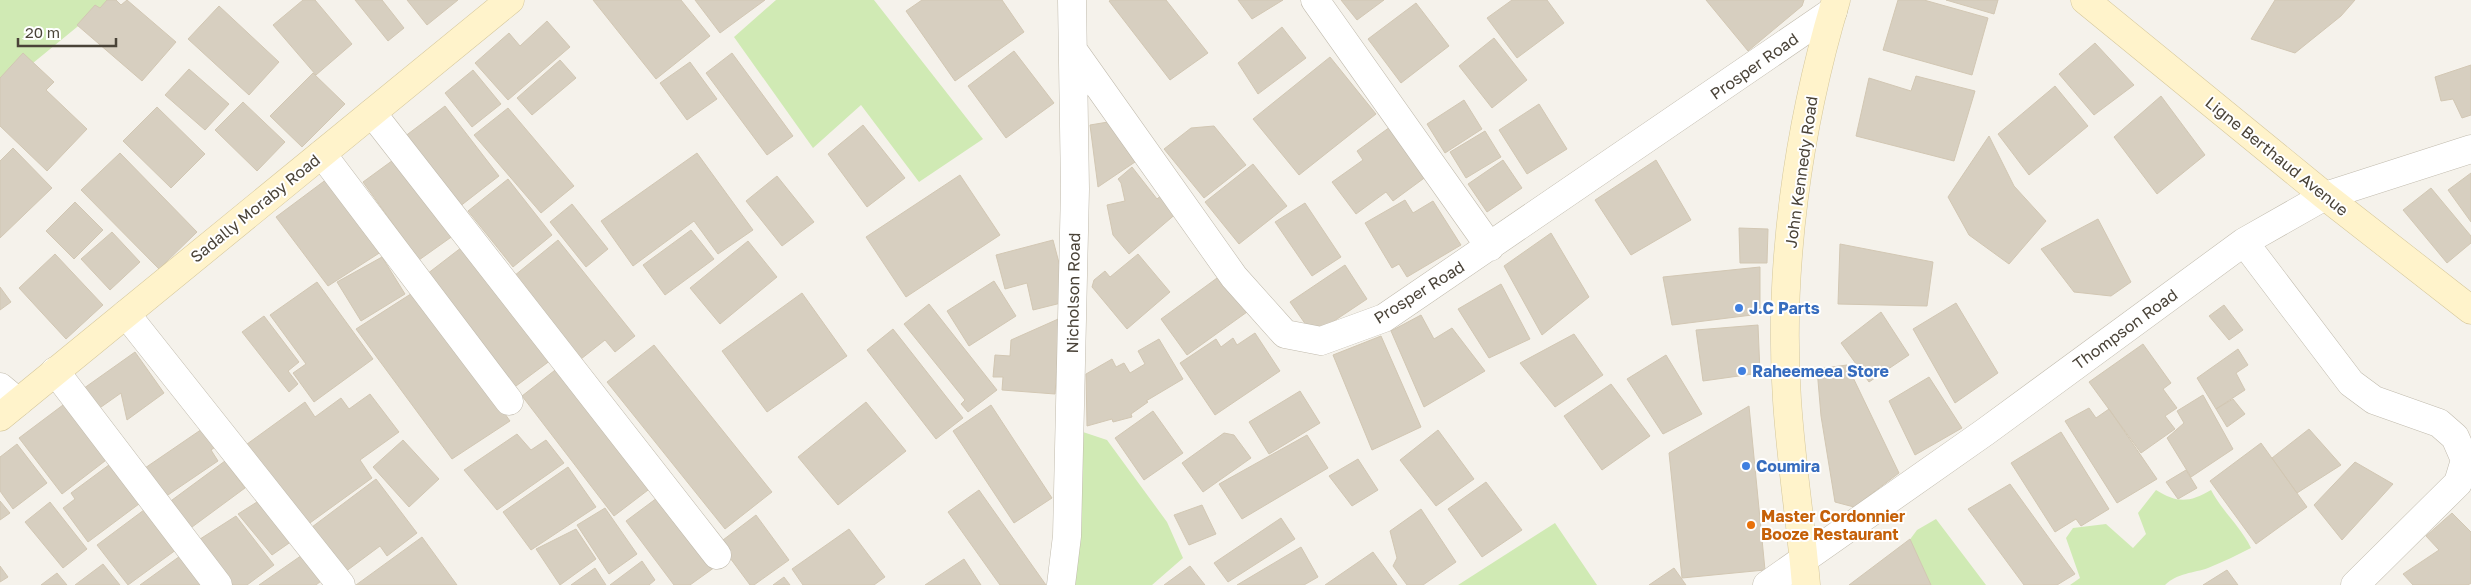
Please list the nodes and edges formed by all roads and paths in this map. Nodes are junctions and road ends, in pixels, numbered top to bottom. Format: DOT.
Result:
graph roads {
  1 [pos="510,0"];
  2 [pos="1072,0"];
  3 [pos="1315,0"];
  4 [pos="2084,0"];
  5 [pos="1834,6"];
  6 [pos="1074,50"];
  7 [pos="372,113"];
  8 [pos="2471,149"];
  9 [pos="322,154"];
  10 [pos="2325,196"];
  11 [pos="2244,242"];
  12 [pos="1490,247"];
  13 [pos="2471,310"];
  14 [pos="126,314"];
  15 [pos="54,371"];
  16 [pos="509,401"];
  17 [pos="6,402"];
  18 [pos="717,555"];
  19 [pos="1804,558"];
  20 [pos="218,585"];
  21 [pos="341,585"];
  22 [pos="1061,585"];
  23 [pos="1767,585"];
  24 [pos="1806,585"];
  25 [pos="2355,585"];
  1 -- 7 [label="street, Sadally Moraby Road"];
  2 -- 6 [label="street, Nicholson Road"];
  3 -- 12 [label="street"];
  4 -- 10 [label="street, Ligne Berthaud Avenue"];
  5 -- 12 [label="street, Prosper Road"];
  5 -- 19 [label="street, John Kennedy Road"];
  6 -- 12 [label="street, Prosper Road"];
  6 -- 22 [label="street, Nicholson Road"];
  7 -- 9 [label="street, Sadally Moraby Road"];
  7 -- 18 [label="street"];
  8 -- 10 [label="street, Thompson Road"];
  9 -- 14 [label="street, Sadally Moraby Road"];
  9 -- 16 [label="street"];
  10 -- 11 [label="street, Thompson Road"];
  10 -- 13 [label="street, Ligne Berthaud Avenue"];
  11 -- 19 [label="street, Thompson Road"];
  11 -- 25 [label="street"];
  14 -- 15 [label="street, Sadally Moraby Road"];
  14 -- 21 [label="street"];
  15 -- 17 [label="street, Sadally Moraby Road"];
  15 -- 20 [label="street"];
  19 -- 23 [label="street, Thompson Road"];
  19 -- 24 [label="street, John Kennedy Road"];
}
